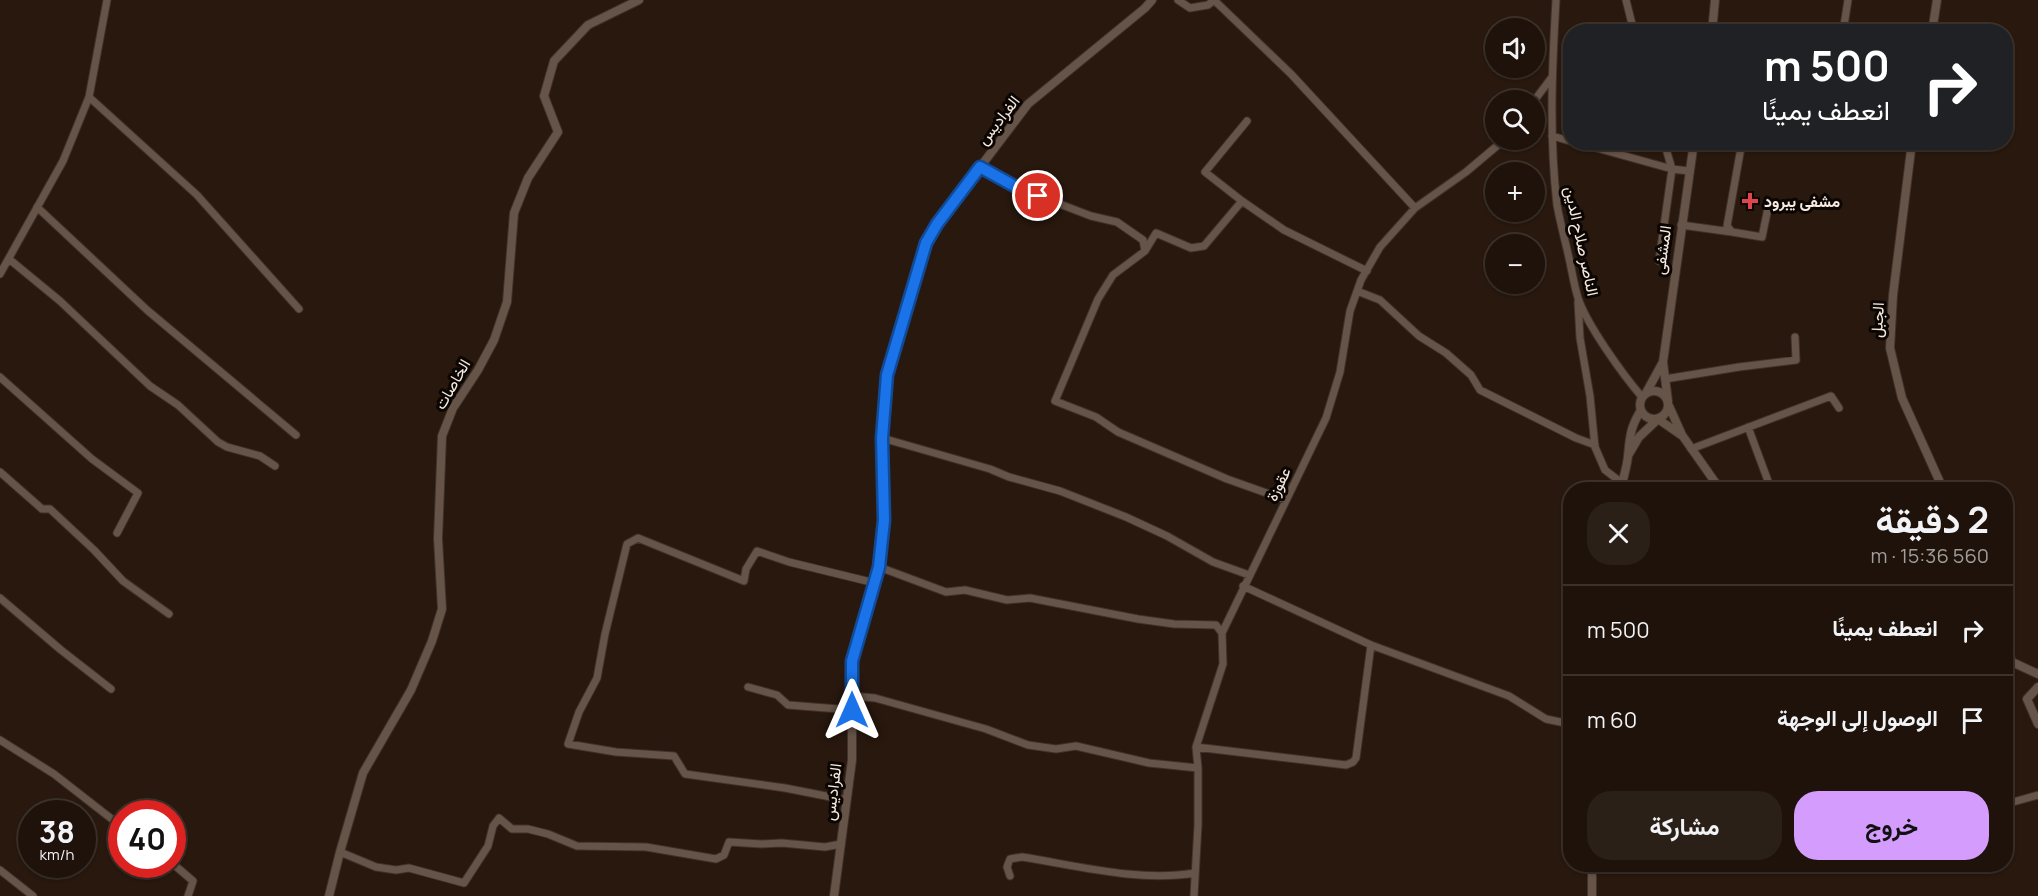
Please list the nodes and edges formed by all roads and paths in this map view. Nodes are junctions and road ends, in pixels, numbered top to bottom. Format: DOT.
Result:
graph roads {
  1 [pos="107,0"];
  2 [pos="639,0"];
  3 [pos="1152,0"];
  4 [pos="1178,0"];
  5 [pos="1214,0"];
  6 [pos="1556,0"];
  7 [pos="1626,0"];
  8 [pos="1716,0"];
  9 [pos="1848,0"];
  10 [pos="1937,0"];
  11 [pos="1632,24"];
  12 [pos="1713,24"];
  13 [pos="1844,24"];
  14 [pos="1933,24"];
  15 [pos="1552,77"];
  16 [pos="1542,90"];
  17 [pos="88,97"];
  18 [pos="1247,121"];
  19 [pos="1552,136"];
  20 [pos="1563,139"];
  21 [pos="1492,150"];
  22 [pos="1602,150"];
  23 [pos="1666,150"];
  24 [pos="1693,150"];
  25 [pos="1741,150"];
  26 [pos="1911,150"];
  27 [pos="980,167"];
  28 [pos="1672,169"];
  29 [pos="1689,171"];
  30 [pos="1242,201"];
  31 [pos="37,207"];
  32 [pos="1768,207"];
  33 [pos="1415,208"];
  34 [pos="1681,225"];
  35 [pos="1732,232"];
  36 [pos="1145,251"];
  37 [pos="9,259"];
  38 [pos="1659,261"];
  39 [pos="1367,271"];
  40 [pos="0,274"];
  41 [pos="1357,291"];
  42 [pos="1578,299"];
  43 [pos="299,309"];
  44 [pos="1795,337"];
  45 [pos="1663,362"];
  46 [pos="0,377"];
  47 [pos="1665,379"];
  48 [pos="1644,395"];
  49 [pos="1668,403"];
  50 [pos="1839,408"];
  51 [pos="1641,410"];
  52 [pos="1658,419"];
  53 [pos="1748,427"];
  54 [pos="296,435"];
  55 [pos="1682,435"];
  56 [pos="882,438"];
  57 [pos="1595,445"];
  58 [pos="1691,448"];
  59 [pos="1628,456"];
  60 [pos="275,466"];
  61 [pos="0,472"];
  62 [pos="1618,482"];
  63 [pos="1623,482"];
  64 [pos="1715,482"];
  65 [pos="1768,482"];
  66 [pos="1940,482"];
  67 [pos="1286,500"];
  68 [pos="117,533"];
  69 [pos="879,567"];
  70 [pos="1249,575"];
  71 [pos="875,583"];
  72 [pos="1243,586"];
  73 [pos="0,598"];
  74 [pos="169,614"];
  75 [pos="1222,633"];
  76 [pos="1371,645"];
  77 [pos="2013,662"];
  78 [pos="2038,674"];
  79 [pos="748,687"];
  80 [pos="2038,687"];
  81 [pos="111,689"];
  82 [pos="852,696"];
  83 [pos="852,710"];
  84 [pos="1563,723"];
  85 [pos="2038,724"];
  86 [pos="0,740"];
  87 [pos="1196,747"];
  88 [pos="1198,768"];
  89 [pos="2038,795"];
  90 [pos="846,800"];
  91 [pos="2013,802"];
  92 [pos="108,816"];
  93 [pos="841,844"];
  94 [pos="340,852"];
  95 [pos="0,870"];
  96 [pos="1592,872"];
  97 [pos="1195,873"];
  98 [pos="186,875"];
  99 [pos="1010,876"];
  100 [pos="33,896"];
  101 [pos="188,896"];
  102 [pos="329,896"];
  103 [pos="834,896"];
  104 [pos="1194,896"];
  105 [pos="1592,896"];
  1 -- 17 [label="street"];
  2 -- 94 [label="street, الخاصات"];
  3 -- 27 [label="street, الفراديس"];
  4 -- 5 [label="street"];
  5 -- 33 [label="street"];
  6 -- 15 [label="street, الناصر صلاح الدين"];
  7 -- 11 [label="street"];
  8 -- 12 [label="street"];
  9 -- 13 [label="street"];
  10 -- 14 [label="street"];
  15 -- 16 [label="street"];
  15 -- 19 [label="street, الناصر صلاح الدين"];
  17 -- 31 [label="street"];
  17 -- 43 [label="street"];
  18 -- 30 [label="street"];
  19 -- 20 [label="street"];
  19 -- 42 [label="street, الناصر صلاح الدين"];
  21 -- 33 [label="street, عقوزة"];
  22 -- 28 [label="street"];
  23 -- 28 [label="street"];
  24 -- 29 [label="street, المشفى"];
  25 -- 35 [label="street"];
  26 -- 66 [label="street, الجبل"];
  27 -- 36 [label="street"];
  27 -- 56 [label="street, الفراديس"];
  28 -- 29 [label="street"];
  28 -- 38 [label="street"];
  29 -- 34 [label="street, المشفى"];
  30 -- 36 [label="street"];
  30 -- 39 [label="street"];
  31 -- 37 [label="street"];
  31 -- 54 [label="street"];
  32 -- 35 [label="street"];
  33 -- 39 [label="street, عقوزة"];
  34 -- 35 [label="street"];
  34 -- 45 [label="street, المشفى"];
  36 -- 67 [label="street"];
  37 -- 40 [label="street"];
  37 -- 60 [label="street"];
  39 -- 41 [label="street, عقوزة"];
  41 -- 57 [label="street"];
  41 -- 67 [label="street, عقوزة"];
  42 -- 48 [label="street, الناصر صلاح الدين"];
  42 -- 57 [label="street"];
  44 -- 47 [label="street"];
  45 -- 47 [label="street"];
  45 -- 48 [label="street"];
  46 -- 68 [label="street"];
  47 -- 49 [label="street"];
  48 -- 49 [label="street"];
  48 -- 51 [label="street"];
  49 -- 52 [label="street"];
  49 -- 55 [label="street"];
  50 -- 53 [label="street"];
  51 -- 52 [label="street"];
  51 -- 59 [label="street"];
  52 -- 55 [label="street"];
  52 -- 59 [label="street"];
  53 -- 58 [label="street"];
  53 -- 65 [label="street"];
  55 -- 58 [label="street"];
  56 -- 69 [label="street, الفراديس"];
  56 -- 70 [label="street"];
  57 -- 62 [label="street"];
  58 -- 64 [label="street"];
  59 -- 63 [label="street"];
  61 -- 74 [label="street"];
  67 -- 70 [label="street, عقوزة"];
  69 -- 71 [label="street, الفراديس"];
  69 -- 75 [label="street"];
  70 -- 72 [label="street, عقوزة"];
  71 -- 82 [label="street, الفراديس"];
  71 -- 90 [label="street"];
  72 -- 75 [label="street, عقوزة"];
  72 -- 76 [label="street"];
  73 -- 81 [label="street"];
  75 -- 87 [label="street, عقوزة"];
  76 -- 84 [label="street"];
  76 -- 87 [label="street"];
  77 -- 78 [label="street"];
  79 -- 83 [label="street"];
  80 -- 85 [label="street"];
  82 -- 83 [label="street, الفراديس"];
  82 -- 88 [label="street"];
  83 -- 90 [label="street, الفراديس"];
  86 -- 92 [label="street"];
  87 -- 88 [label="street, عقوزة"];
  88 -- 97 [label="street, عقوزة"];
  89 -- 91 [label="street"];
  90 -- 93 [label="street, الفراديس"];
  93 -- 94 [label="street"];
  93 -- 103 [label="street, الفراديس"];
  94 -- 102 [label="street, الخاصات"];
  95 -- 100 [label="street"];
  96 -- 105 [label="street"];
  97 -- 99 [label="street"];
  97 -- 104 [label="street, عقوزة"];
  98 -- 101 [label="street"];
}
